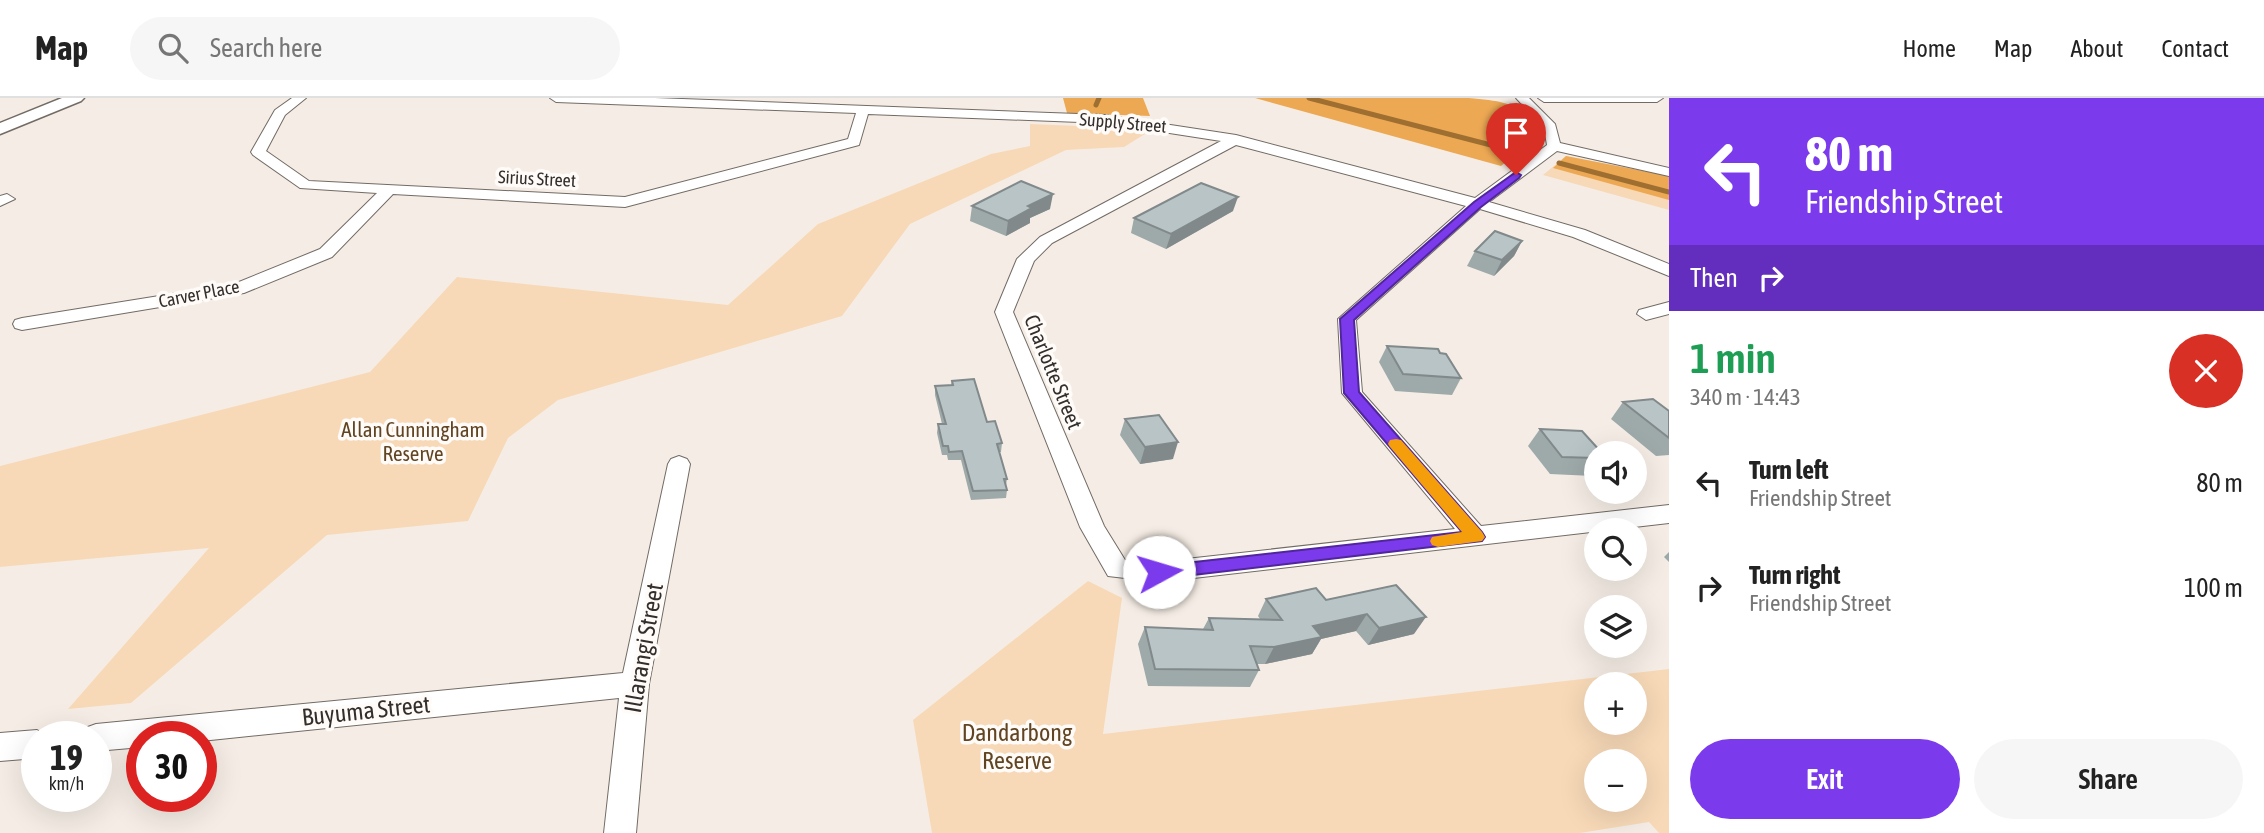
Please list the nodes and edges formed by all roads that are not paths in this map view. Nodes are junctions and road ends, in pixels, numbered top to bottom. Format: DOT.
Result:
graph roads {
  1 [pos="76,98"];
  2 [pos="300,98"];
  3 [pos="556,98"];
  4 [pos="1521,98"];
  5 [pos="1544,98"];
  6 [pos="1657,98"];
  7 [pos="1608,99"];
  8 [pos="863,110"];
  9 [pos="0,129"];
  10 [pos="1236,139"];
  11 [pos="1554,146"];
  12 [pos="1669,172"];
  13 [pos="388,191"];
  14 [pos="1477,204"];
  15 [pos="1669,271"];
  16 [pos="1669,308"];
  17 [pos="1646,314"];
  18 [pos="22,324"];
  19 [pos="679,464"];
  20 [pos="1669,514"];
  21 [pos="1476,537"];
  22 [pos="635,684"];
  23 [pos="112,736"];
  24 [pos="21,745"];
  25 [pos="0,747"];
  26 [pos="620,833"];
  1 -- 9 [label="street"];
  2 -- 13 [label="street, Sirius Street"];
  3 -- 8 [label="street, Supply Street"];
  4 -- 11 [label="street"];
  5 -- 7 [label="street"];
  6 -- 7 [label="street"];
  8 -- 10 [label="street, Supply Street"];
  8 -- 13 [label="street, Sirius Street"];
  10 -- 14 [label="street, Supply Street"];
  10 -- 21 [label="street, Charlotte Street"];
  11 -- 12 [label="street"];
  11 -- 14 [label="street"];
  13 -- 18 [label="street, Carver Place"];
  14 -- 15 [label="street, Supply Street"];
  14 -- 21 [label="street"];
  16 -- 17 [label="street"];
  19 -- 22 [label="street, Illarangi Street"];
  20 -- 21 [label="street"];
  22 -- 23 [label="street, Buyuma Street"];
  22 -- 26 [label="street, Illarangi Street"];
  24 -- 25 [label="street"];
}
